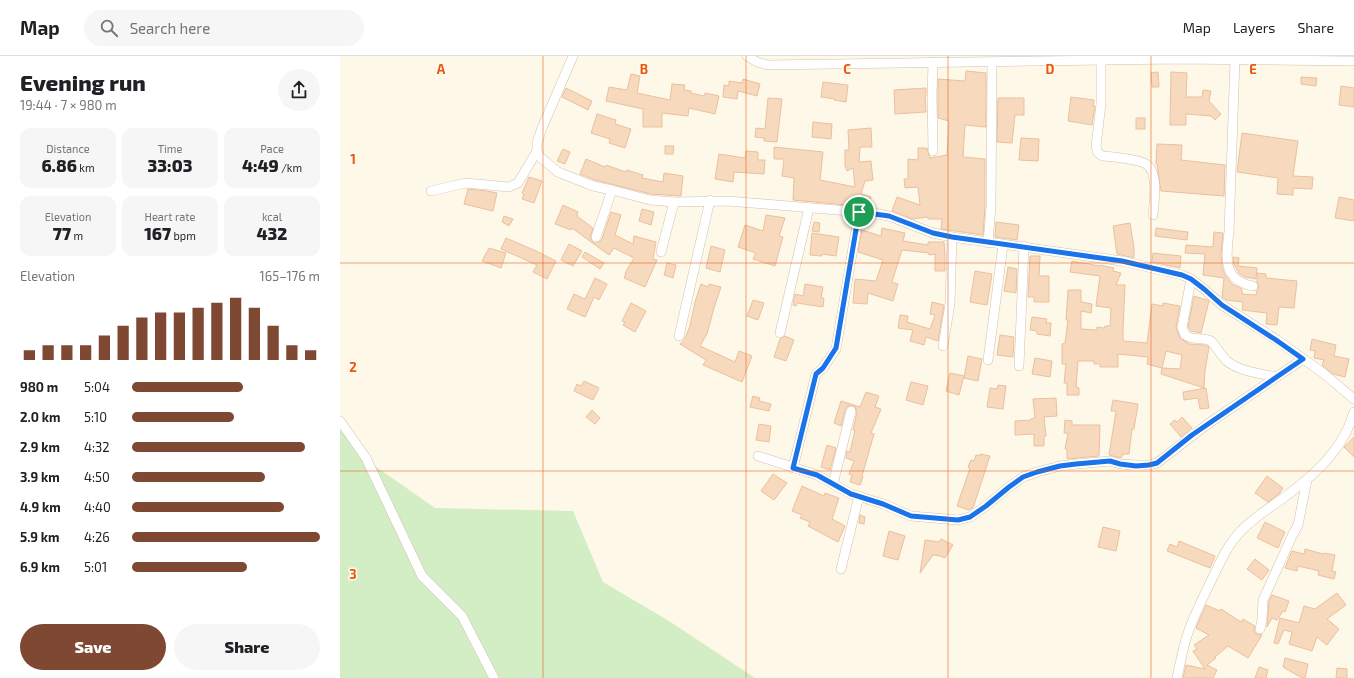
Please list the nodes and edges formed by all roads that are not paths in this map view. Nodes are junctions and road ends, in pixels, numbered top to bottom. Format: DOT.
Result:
graph roads {
  1 [pos="573,56"];
  2 [pos="747,56"];
  3 [pos="1122,58"];
  4 [pos="1218,58"];
  5 [pos="1235,59"];
  6 [pos="1101,60"];
  7 [pos="1354,61"];
  8 [pos="933,62"];
  9 [pos="992,62"];
  10 [pos="537,151"];
  11 [pos="934,151"];
  12 [pos="612,190"];
  13 [pos="431,191"];
  14 [pos="710,200"];
  15 [pos="674,202"];
  16 [pos="809,208"];
  17 [pos="859,212"];
  18 [pos="1153,215"];
  19 [pos="596,237"];
  20 [pos="952,237"];
  21 [pos="988,243"];
  22 [pos="1003,245"];
  23 [pos="1024,246"];
  24 [pos="661,252"];
  25 [pos="1191,279"];
  26 [pos="1253,286"];
  27 [pos="780,334"];
  28 [pos="679,336"];
  29 [pos="943,346"];
  30 [pos="1303,359"];
  31 [pos="988,360"];
  32 [pos="1019,366"];
  33 [pos="1277,376"];
  34 [pos="1354,399"];
  35 [pos="851,411"];
  36 [pos="1354,412"];
  37 [pos="340,421"];
  38 [pos="758,456"];
  39 [pos="793,468"];
  40 [pos="1307,480"];
  41 [pos="833,484"];
  42 [pos="859,496"];
  43 [pos="841,569"];
  44 [pos="1260,629"];
  45 [pos="494,678"];
  46 [pos="1177,678"];
  1 -- 10 [label="street"];
  2 -- 8 [label="street"];
  3 -- 4 [label="street"];
  3 -- 6 [label="street"];
  4 -- 5 [label="street"];
  5 -- 7 [label="street"];
  5 -- 26 [label="street"];
  6 -- 9 [label="street"];
  6 -- 18 [label="street"];
  8 -- 9 [label="street"];
  8 -- 11 [label="street"];
  9 -- 21 [label="street"];
  10 -- 12 [label="street"];
  10 -- 13 [label="street"];
  12 -- 15 [label="street"];
  12 -- 19 [label="street"];
  14 -- 15 [label="street"];
  14 -- 16 [label="street"];
  14 -- 28 [label="street"];
  15 -- 24 [label="street"];
  16 -- 17 [label="street"];
  16 -- 27 [label="street"];
  17 -- 20 [label="street"];
  17 -- 39 [label="street"];
  20 -- 21 [label="street"];
  20 -- 29 [label="street"];
  21 -- 22 [label="street"];
  22 -- 23 [label="street"];
  22 -- 31 [label="street"];
  23 -- 25 [label="street"];
  23 -- 32 [label="street"];
  25 -- 30 [label="street"];
  25 -- 33 [label="street"];
  30 -- 33 [label="street"];
  30 -- 34 [label="street"];
  33 -- 42 [label="street"];
  35 -- 41 [label="street"];
  36 -- 40 [label="street"];
  37 -- 45 [label="street"];
  38 -- 39 [label="street"];
  39 -- 41 [label="street"];
  40 -- 44 [label="street"];
  40 -- 46 [label="street"];
  41 -- 42 [label="street"];
  42 -- 43 [label="street"];
}
